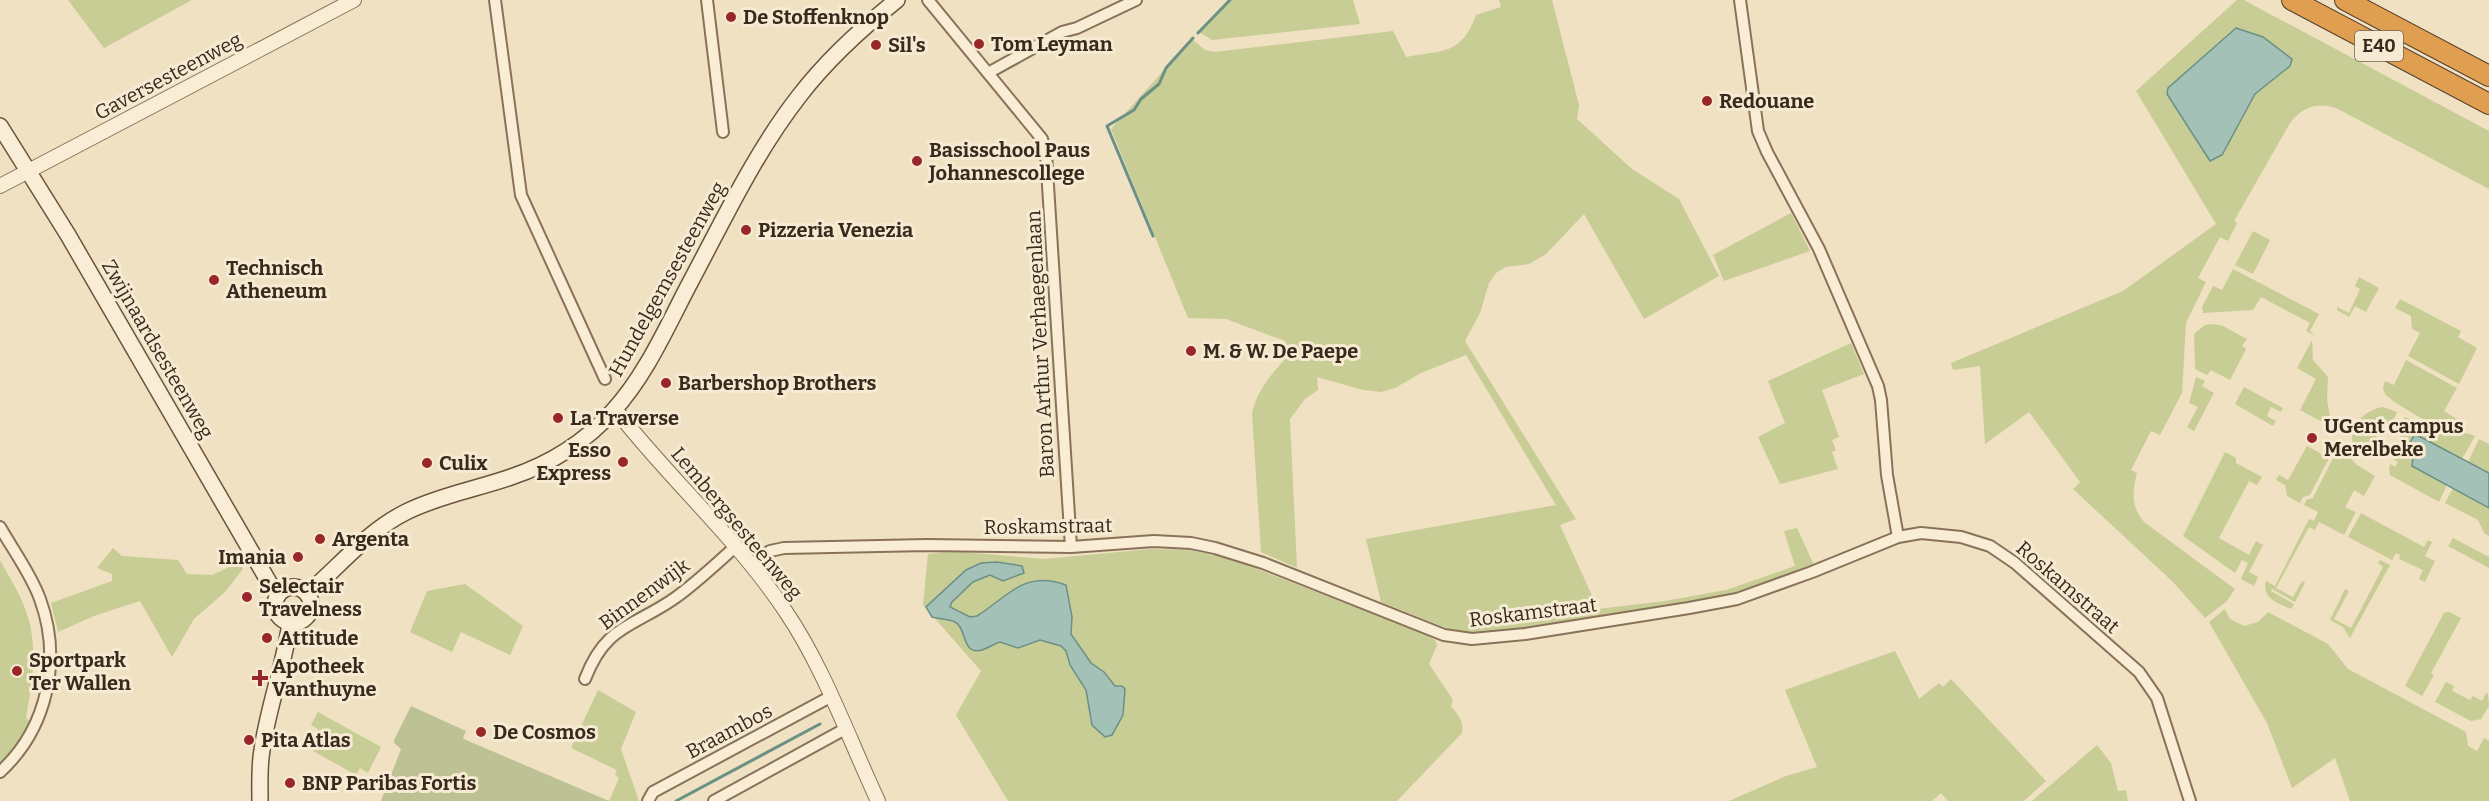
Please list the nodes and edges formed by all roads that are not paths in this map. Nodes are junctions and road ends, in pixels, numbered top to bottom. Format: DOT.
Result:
graph roads {
  1 [pos="354,0"];
  2 [pos="495,0"];
  3 [pos="707,0"];
  4 [pos="897,0"];
  5 [pos="928,0"];
  6 [pos="1136,0"];
  7 [pos="1740,0"];
  8 [pos="2292,0"];
  9 [pos="2345,0"];
  10 [pos="988,73"];
  11 [pos="2489,76"];
  12 [pos="2489,104"];
  13 [pos="0,126"];
  14 [pos="723,132"];
  15 [pos="28,171"];
  16 [pos="0,186"];
  17 [pos="605,380"];
  18 [pos="615,409"];
  19 [pos="0,527"];
  20 [pos="1898,537"];
  21 [pos="735,547"];
  22 [pos="1071,547"];
  23 [pos="751,565"];
  24 [pos="279,594"];
  25 [pos="307,594"];
  26 [pos="290,623"];
  27 [pos="585,679"];
  28 [pos="831,698"];
  29 [pos="845,729"];
  30 [pos="0,772"];
  31 [pos="260,801"];
  32 [pos="648,801"];
  33 [pos="714,801"];
  34 [pos="878,801"];
  35 [pos="2190,801"];
  1 -- 15 [label="street, Gaversesteenweg"];
  2 -- 17 [label="street"];
  3 -- 14 [label="street"];
  4 -- 18 [label="main road, Hundelgemsesteenweg"];
  5 -- 10 [label="street, Baron Arthur Verhaegenlaan"];
  6 -- 10 [label="street"];
  7 -- 20 [label="street"];
  8 -- 12 [label="highway, E40"];
  9 -- 11 [label="highway, E40"];
  10 -- 22 [label="street, Baron Arthur Verhaegenlaan"];
  13 -- 15 [label="main road, Zwijnaardsesteenweg"];
  15 -- 16 [label="street, Gaversesteenweg"];
  15 -- 24 [label="main road, Zwijnaardsesteenweg"];
  18 -- 21 [label="street, Lembergsesteenweg"];
  18 -- 25 [label="main road, Hundelgemsesteenweg"];
  19 -- 30 [label="street"];
  20 -- 22 [label="street, Roskamstraat"];
  20 -- 35 [label="street, Roskamstraat"];
  21 -- 23 [label="street, Lembergsesteenweg"];
  21 -- 27 [label="street, Binnenwijk"];
  22 -- 23 [label="street, Roskamstraat"];
  23 -- 28 [label="street, Lembergsesteenweg"];
  24 -- 25 [label="main road"];
  24 -- 26 [label="main road"];
  25 -- 26 [label="main road"];
  26 -- 31 [label="main road"];
  28 -- 29 [label="street, Lembergsesteenweg"];
  28 -- 32 [label="street, Braambos"];
  29 -- 33 [label="street"];
  29 -- 34 [label="street, Lembergsesteenweg"];
}
